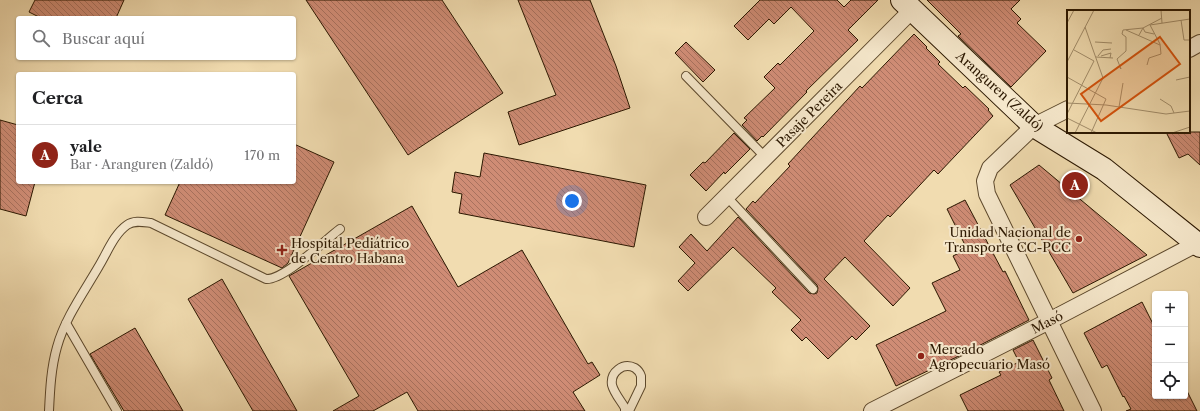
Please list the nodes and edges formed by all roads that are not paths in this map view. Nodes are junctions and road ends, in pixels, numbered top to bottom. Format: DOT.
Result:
graph roads {
  1 [pos="907,5"];
  2 [pos="1200,43"];
  3 [pos="1190,48"];
  4 [pos="686,76"];
  5 [pos="1067,110"];
  6 [pos="1034,126"];
  7 [pos="766,158"];
  8 [pos="727,197"];
  9 [pos="706,217"];
  10 [pos="340,229"];
  11 [pos="1199,244"];
  12 [pos="813,289"];
  13 [pos="1049,321"];
  14 [pos="66,323"];
  15 [pos="49,411"];
  16 [pos="117,411"];
  17 [pos="625,411"];
  18 [pos="629,411"];
  19 [pos="872,411"];
  20 [pos="1093,411"];
  1 -- 6 [label="main road, Aranguren (Zaldó)"];
  1 -- 7 [label="street, Pasaje Pereira"];
  2 -- 3 [label="street"];
  4 -- 7 [label="lane"];
  5 -- 6 [label="street"];
  6 -- 11 [label="main road, Aranguren (Zaldó)"];
  6 -- 13 [label="street"];
  7 -- 8 [label="street, Pasaje Pereira"];
  8 -- 9 [label="street, Pasaje Pereira"];
  8 -- 12 [label="lane"];
  10 -- 14 [label="lane"];
  11 -- 13 [label="street, Masó"];
  13 -- 19 [label="street, Masó"];
  13 -- 20 [label="street"];
  14 -- 15 [label="lane"];
  14 -- 16 [label="lane"];
  17 -- 18 [label="lane"];
}
